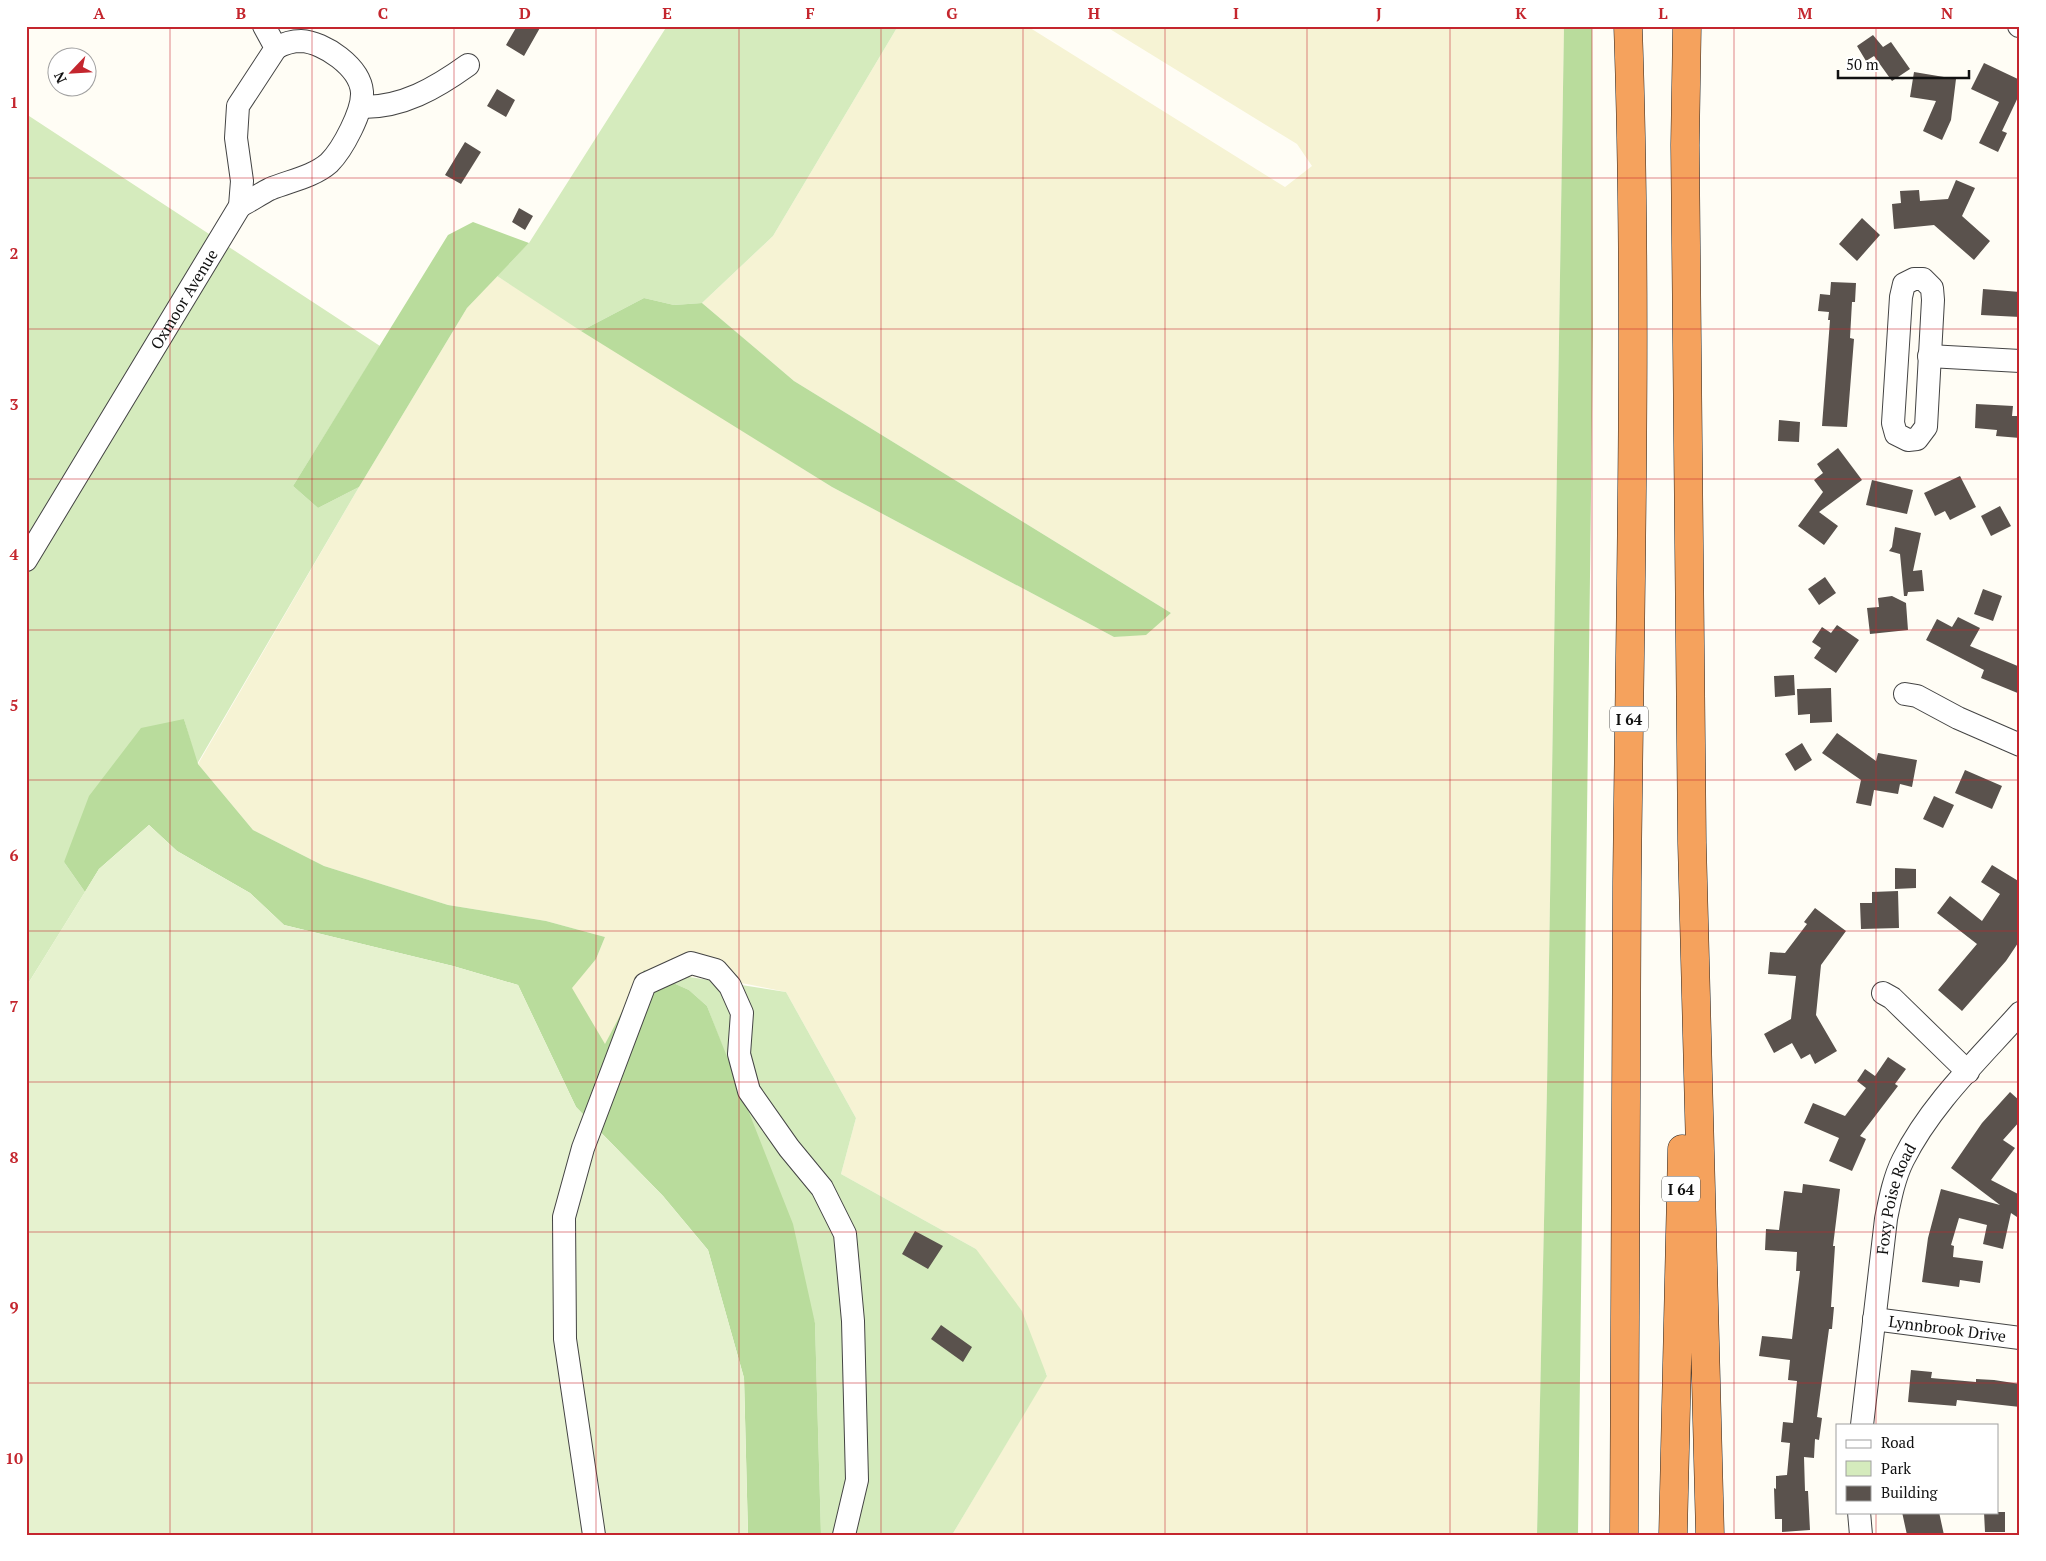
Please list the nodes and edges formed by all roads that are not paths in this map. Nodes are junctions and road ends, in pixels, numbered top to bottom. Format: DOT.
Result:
graph roads {
  1 [pos="264,26"];
  2 [pos="1628,26"];
  3 [pos="1687,26"];
  4 [pos="276,48"];
  5 [pos="468,65"];
  6 [pos="360,107"];
  7 [pos="240,206"];
  8 [pos="1930,356"];
  9 [pos="2020,361"];
  10 [pos="26,560"];
  11 [pos="1905,694"];
  12 [pos="2020,745"];
  13 [pos="1692,843"];
  14 [pos="1883,993"];
  15 [pos="2020,1013"];
  16 [pos="1968,1072"];
  17 [pos="1874,1319"];
  18 [pos="2020,1338"];
  19 [pos="1624,1412"];
  20 [pos="1862,1424"];
  21 [pos="1859,1514"];
  22 [pos="594,1535"];
  23 [pos="844,1535"];
  24 [pos="1613,1535"];
  25 [pos="1624,1535"];
  26 [pos="1674,1535"];
  27 [pos="1710,1535"];
  28 [pos="1862,1535"];
  1 -- 4 [label="street"];
  2 -- 19 [label="highway, I 64"];
  3 -- 13 [label="highway, I 64"];
  4 -- 6 [label="street"];
  4 -- 7 [label="street, Oxmoor Avenue"];
  5 -- 6 [label="street"];
  6 -- 7 [label="street"];
  7 -- 10 [label="street, Oxmoor Avenue"];
  8 -- 8 [label="street"];
  8 -- 9 [label="street"];
  11 -- 12 [label="street"];
  13 -- 26 [label="highway, I 64"];
  13 -- 27 [label="highway"];
  14 -- 16 [label="street"];
  15 -- 16 [label="street, Foxy Poise Road"];
  16 -- 17 [label="street, Foxy Poise Road"];
  17 -- 18 [label="street, Lynnbrook Drive"];
  17 -- 20 [label="street, Foxy Poise Road"];
  19 -- 24 [label="highway"];
  19 -- 25 [label="highway, I 64"];
  21 -- 28 [label="street"];
  22 -- 23 [label="street"];
}
